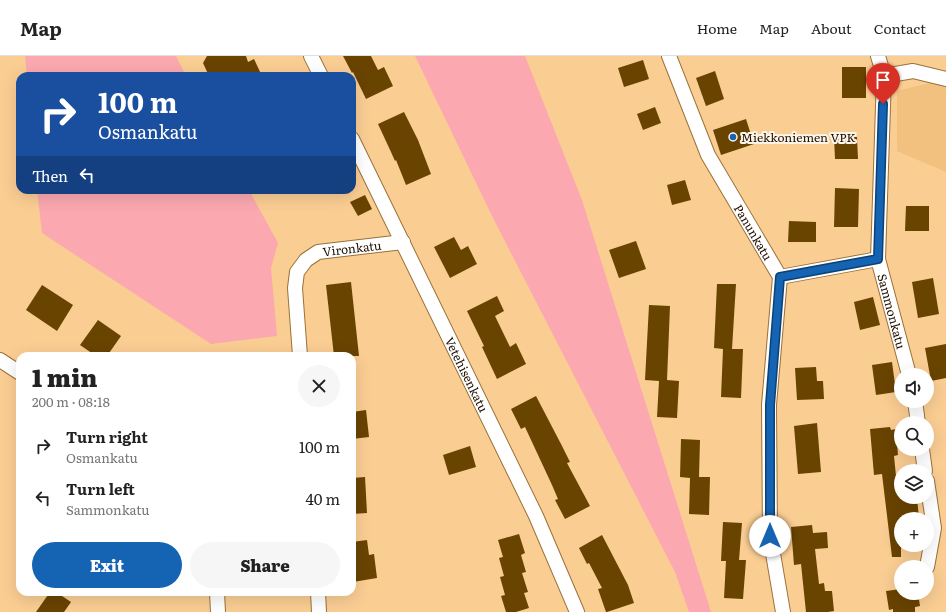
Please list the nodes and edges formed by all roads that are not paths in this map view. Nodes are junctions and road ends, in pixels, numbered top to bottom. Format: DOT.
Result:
graph roads {
  1 [pos="311,56"];
  2 [pos="669,56"];
  3 [pos="878,56"];
  4 [pos="319,72"];
  5 [pos="884,76"];
  6 [pos="946,79"];
  7 [pos="356,147"];
  8 [pos="402,242"];
  9 [pos="878,259"];
  10 [pos="780,277"];
  11 [pos="300,352"];
  12 [pos="0,360"];
  13 [pos="907,368"];
  14 [pos="16,370"];
  15 [pos="930,504"];
  16 [pos="928,560"];
  17 [pos="217,596"];
  18 [pos="318,596"];
  19 [pos="218,612"];
  20 [pos="319,612"];
  21 [pos="577,612"];
  22 [pos="783,612"];
  1 -- 4 [label="street"];
  2 -- 10 [label="street, Panunkatu"];
  3 -- 5 [label="street, Sammonkatu"];
  5 -- 6 [label="street"];
  5 -- 9 [label="street, Sammonkatu"];
  7 -- 8 [label="street, Vetehisenkatu"];
  8 -- 11 [label="street, Vironkatu"];
  8 -- 21 [label="street, Vetehisenkatu"];
  9 -- 10 [label="street"];
  9 -- 13 [label="street, Sammonkatu"];
  10 -- 22 [label="street"];
  12 -- 14 [label="street"];
  15 -- 16 [label="street"];
  17 -- 19 [label="street"];
  18 -- 20 [label="street"];
}
